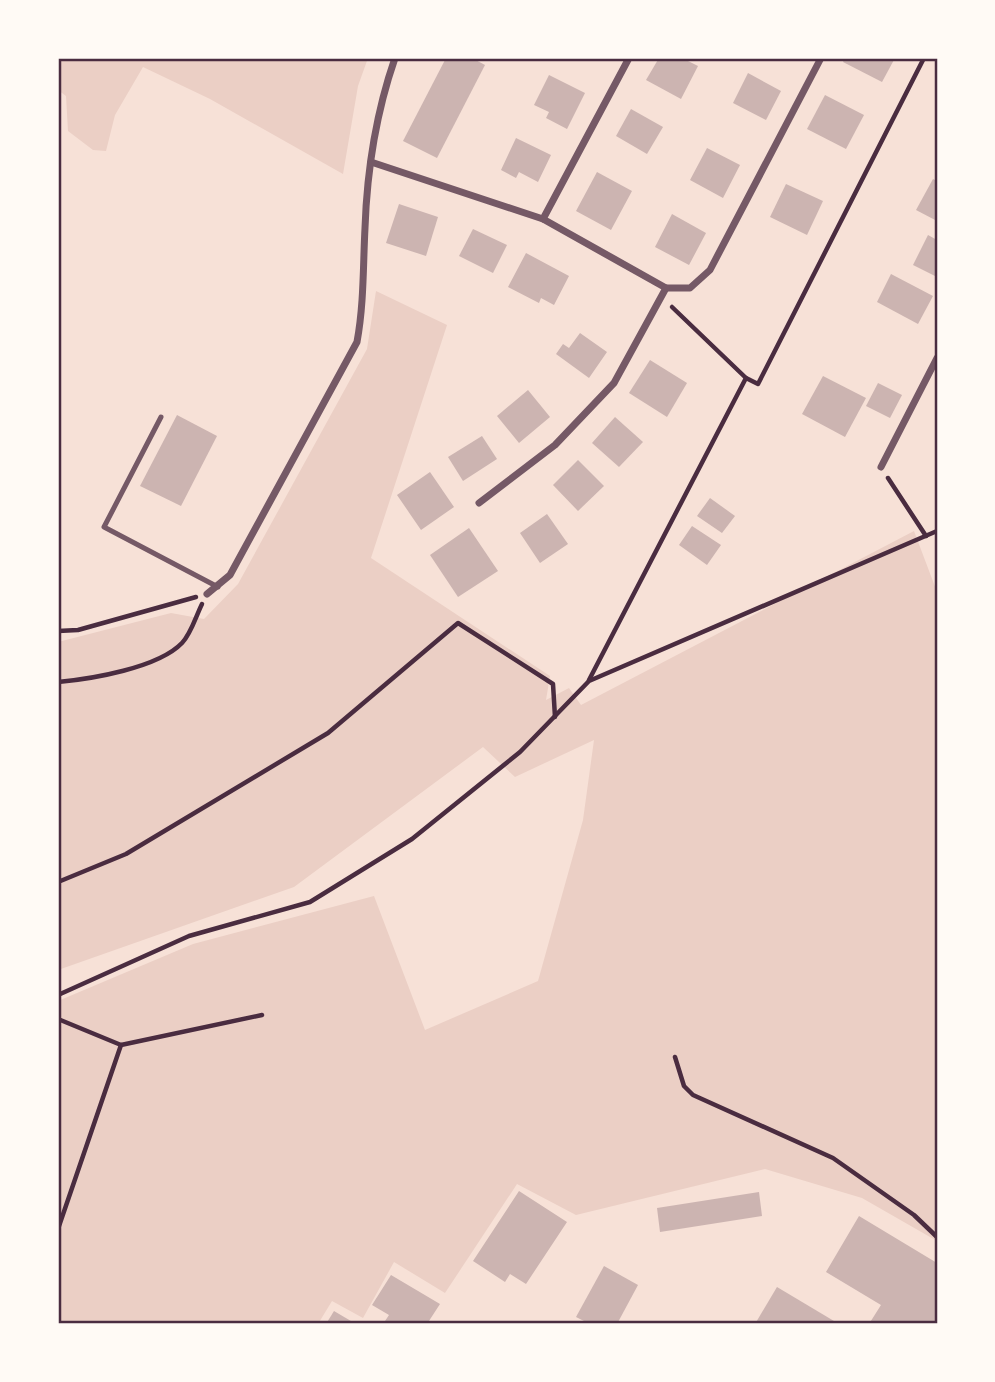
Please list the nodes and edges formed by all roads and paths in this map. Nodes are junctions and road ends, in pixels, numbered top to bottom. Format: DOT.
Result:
graph roads {
  1 [pos="395,58"];
  2 [pos="629,58"];
  3 [pos="821,58"];
  4 [pos="924,58"];
  5 [pos="371,162"];
  6 [pos="543,219"];
  7 [pos="666,288"];
  8 [pos="661,296"];
  9 [pos="937,358"];
  10 [pos="746,378"];
  11 [pos="161,417"];
  12 [pos="881,467"];
  13 [pos="479,503"];
  14 [pos="937,531"];
  15 [pos="926,536"];
  16 [pos="218,587"];
  17 [pos="207,594"];
  18 [pos="58,631"];
  19 [pos="589,681"];
  20 [pos="58,682"];
  21 [pos="555,717"];
  22 [pos="58,882"];
  23 [pos="58,995"];
  24 [pos="262,1015"];
  25 [pos="58,1018"];
  26 [pos="121,1045"];
  27 [pos="674,1056"];
  28 [pos="58,1229"];
  29 [pos="937,1237"];
  1 -- 5 [label="street"];
  2 -- 6 [label="street"];
  3 -- 7 [label="street"];
  4 -- 10 [label="path"];
  5 -- 6 [label="street"];
  5 -- 16 [label="street"];
  6 -- 7 [label="street"];
  7 -- 8 [label="street"];
  8 -- 10 [label="path"];
  8 -- 13 [label="street"];
  9 -- 12 [label="street"];
  10 -- 19 [label="path"];
  11 -- 16 [label="lane"];
  12 -- 15 [label="path"];
  14 -- 15 [label="path"];
  15 -- 19 [label="path"];
  16 -- 17 [label="street"];
  17 -- 18 [label="path"];
  17 -- 20 [label="path"];
  19 -- 21 [label="path"];
  21 -- 22 [label="path"];
  21 -- 23 [label="path"];
  24 -- 26 [label="path"];
  25 -- 26 [label="path"];
  26 -- 28 [label="path"];
  27 -- 29 [label="path"];
}
